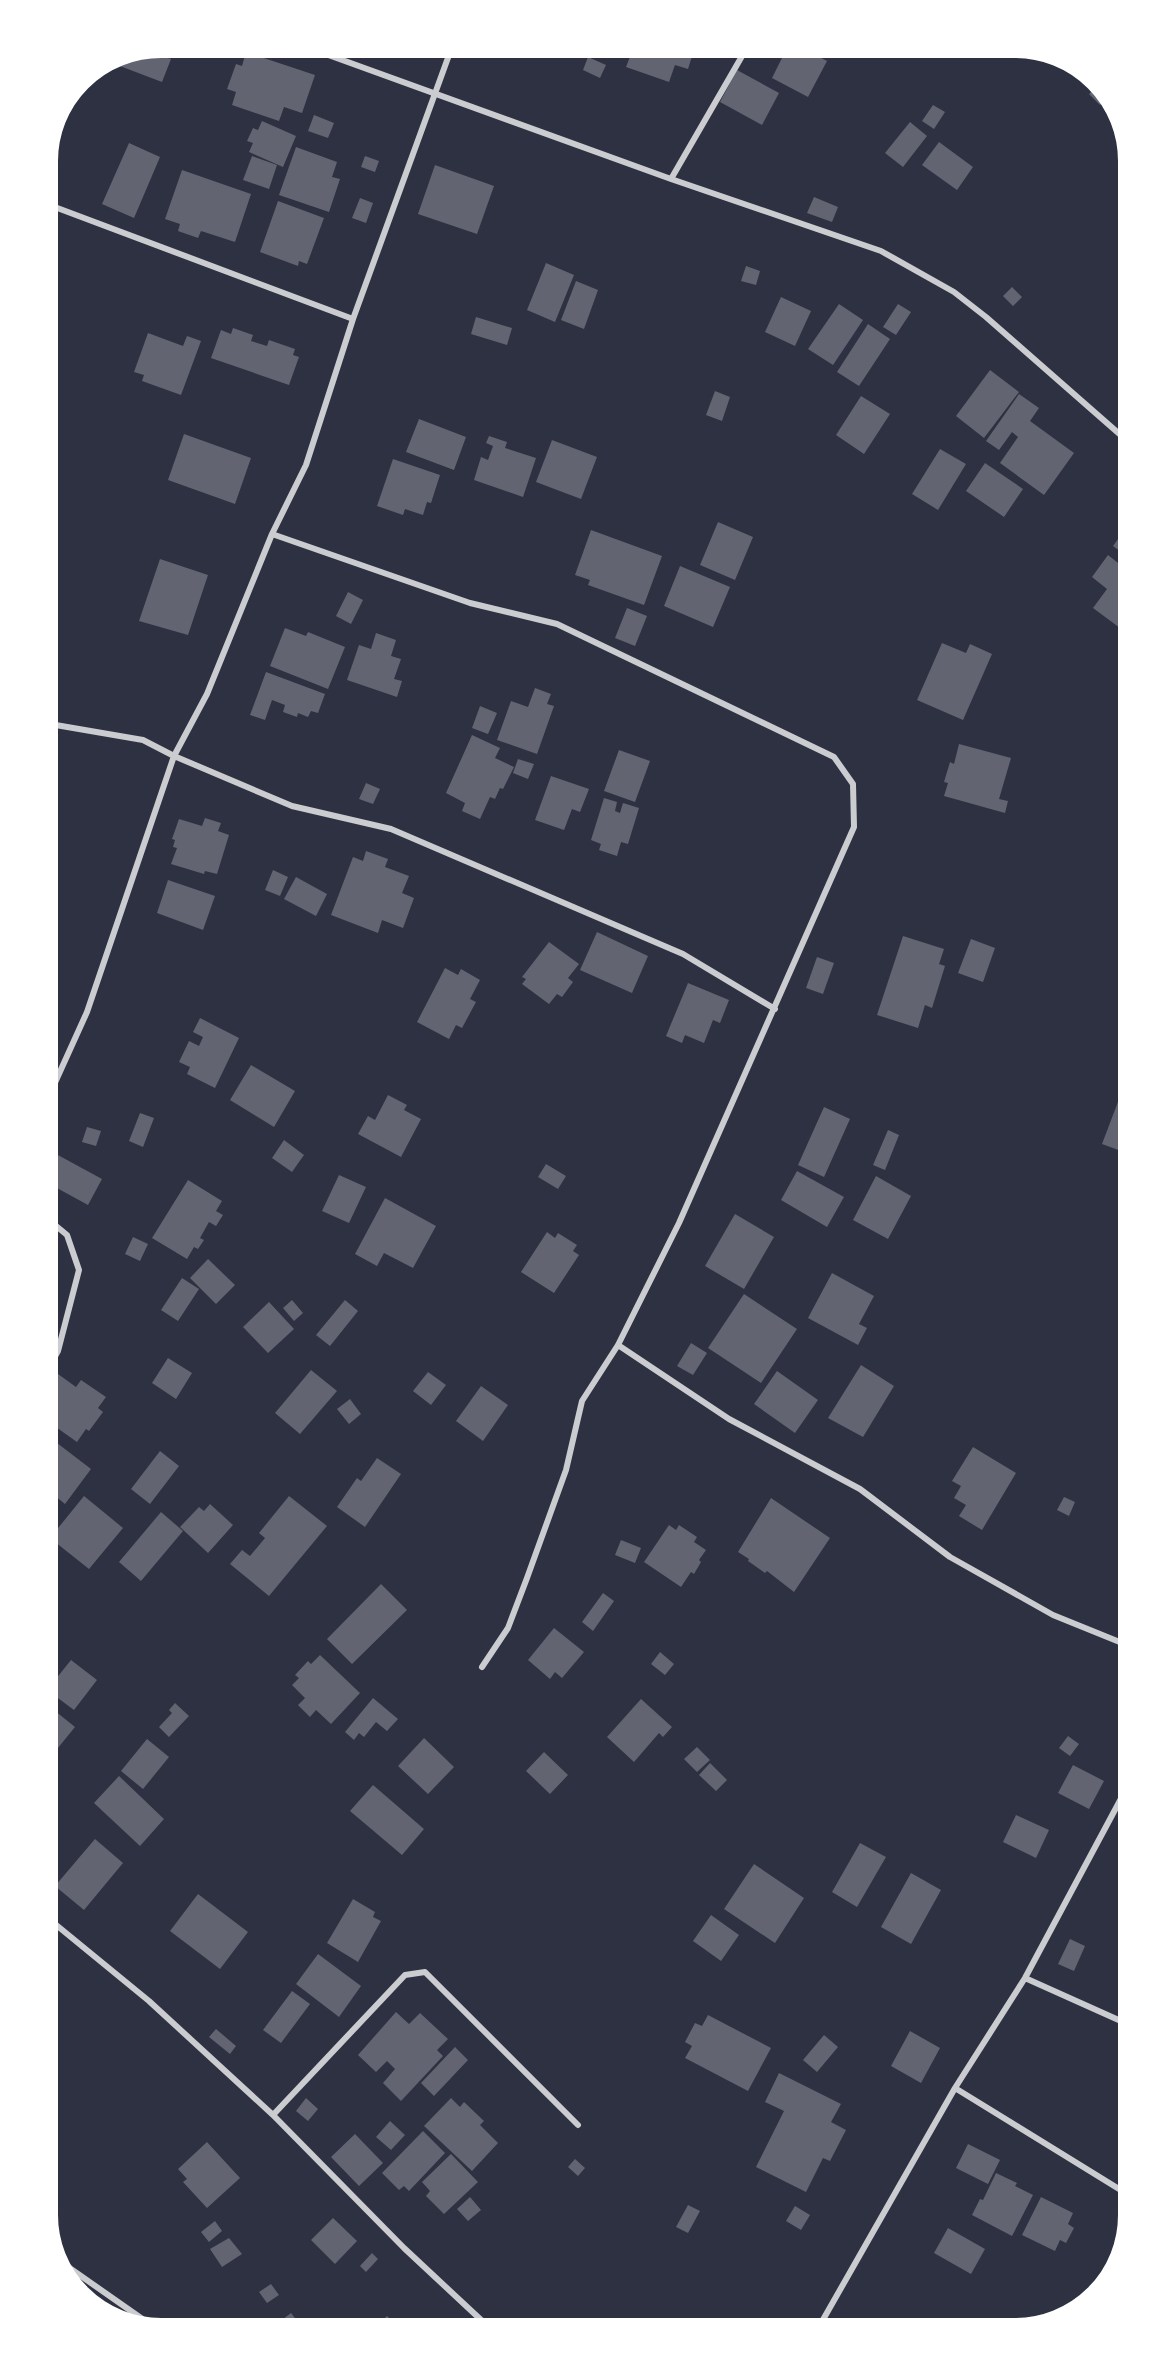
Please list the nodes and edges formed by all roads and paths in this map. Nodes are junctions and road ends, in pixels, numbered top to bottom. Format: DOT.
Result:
graph roads {
  1 [pos="327,54"];
  2 [pos="449,54"];
  3 [pos="743,54"];
  4 [pos="436,92"];
  5 [pos="671,179"];
  6 [pos="54,206"];
  7 [pos="353,318"];
  8 [pos="1122,436"];
  9 [pos="272,534"];
  10 [pos="54,725"];
  11 [pos="174,756"];
  12 [pos="775,1009"];
  13 [pos="54,1085"];
  14 [pos="54,1224"];
  15 [pos="618,1345"];
  16 [pos="54,1358"];
  17 [pos="1122,1643"];
  18 [pos="482,1667"];
  19 [pos="1122,1797"];
  20 [pos="54,1923"];
  21 [pos="1025,1978"];
  22 [pos="1122,2022"];
  23 [pos="955,2088"];
  24 [pos="273,2115"];
  25 [pos="578,2125"];
  26 [pos="1122,2191"];
  27 [pos="67,2266"];
  28 [pos="145,2321"];
  29 [pos="483,2322"];
  30 [pos="822,2322"];
  1 -- 4 [label="street"];
  2 -- 4 [label="street"];
  3 -- 5 [label="street"];
  4 -- 5 [label="street"];
  4 -- 7 [label="street"];
  5 -- 8 [label="street"];
  6 -- 7 [label="street"];
  7 -- 9 [label="street"];
  9 -- 11 [label="street"];
  9 -- 12 [label="street"];
  10 -- 11 [label="street"];
  11 -- 12 [label="street"];
  11 -- 13 [label="street"];
  12 -- 15 [label="street"];
  14 -- 16 [label="street"];
  15 -- 17 [label="street"];
  15 -- 18 [label="street"];
  19 -- 21 [label="street"];
  20 -- 24 [label="street"];
  21 -- 22 [label="street"];
  21 -- 23 [label="street"];
  23 -- 26 [label="street"];
  23 -- 30 [label="street"];
  24 -- 25 [label="street"];
  24 -- 29 [label="street"];
  27 -- 28 [label="street"];
}
